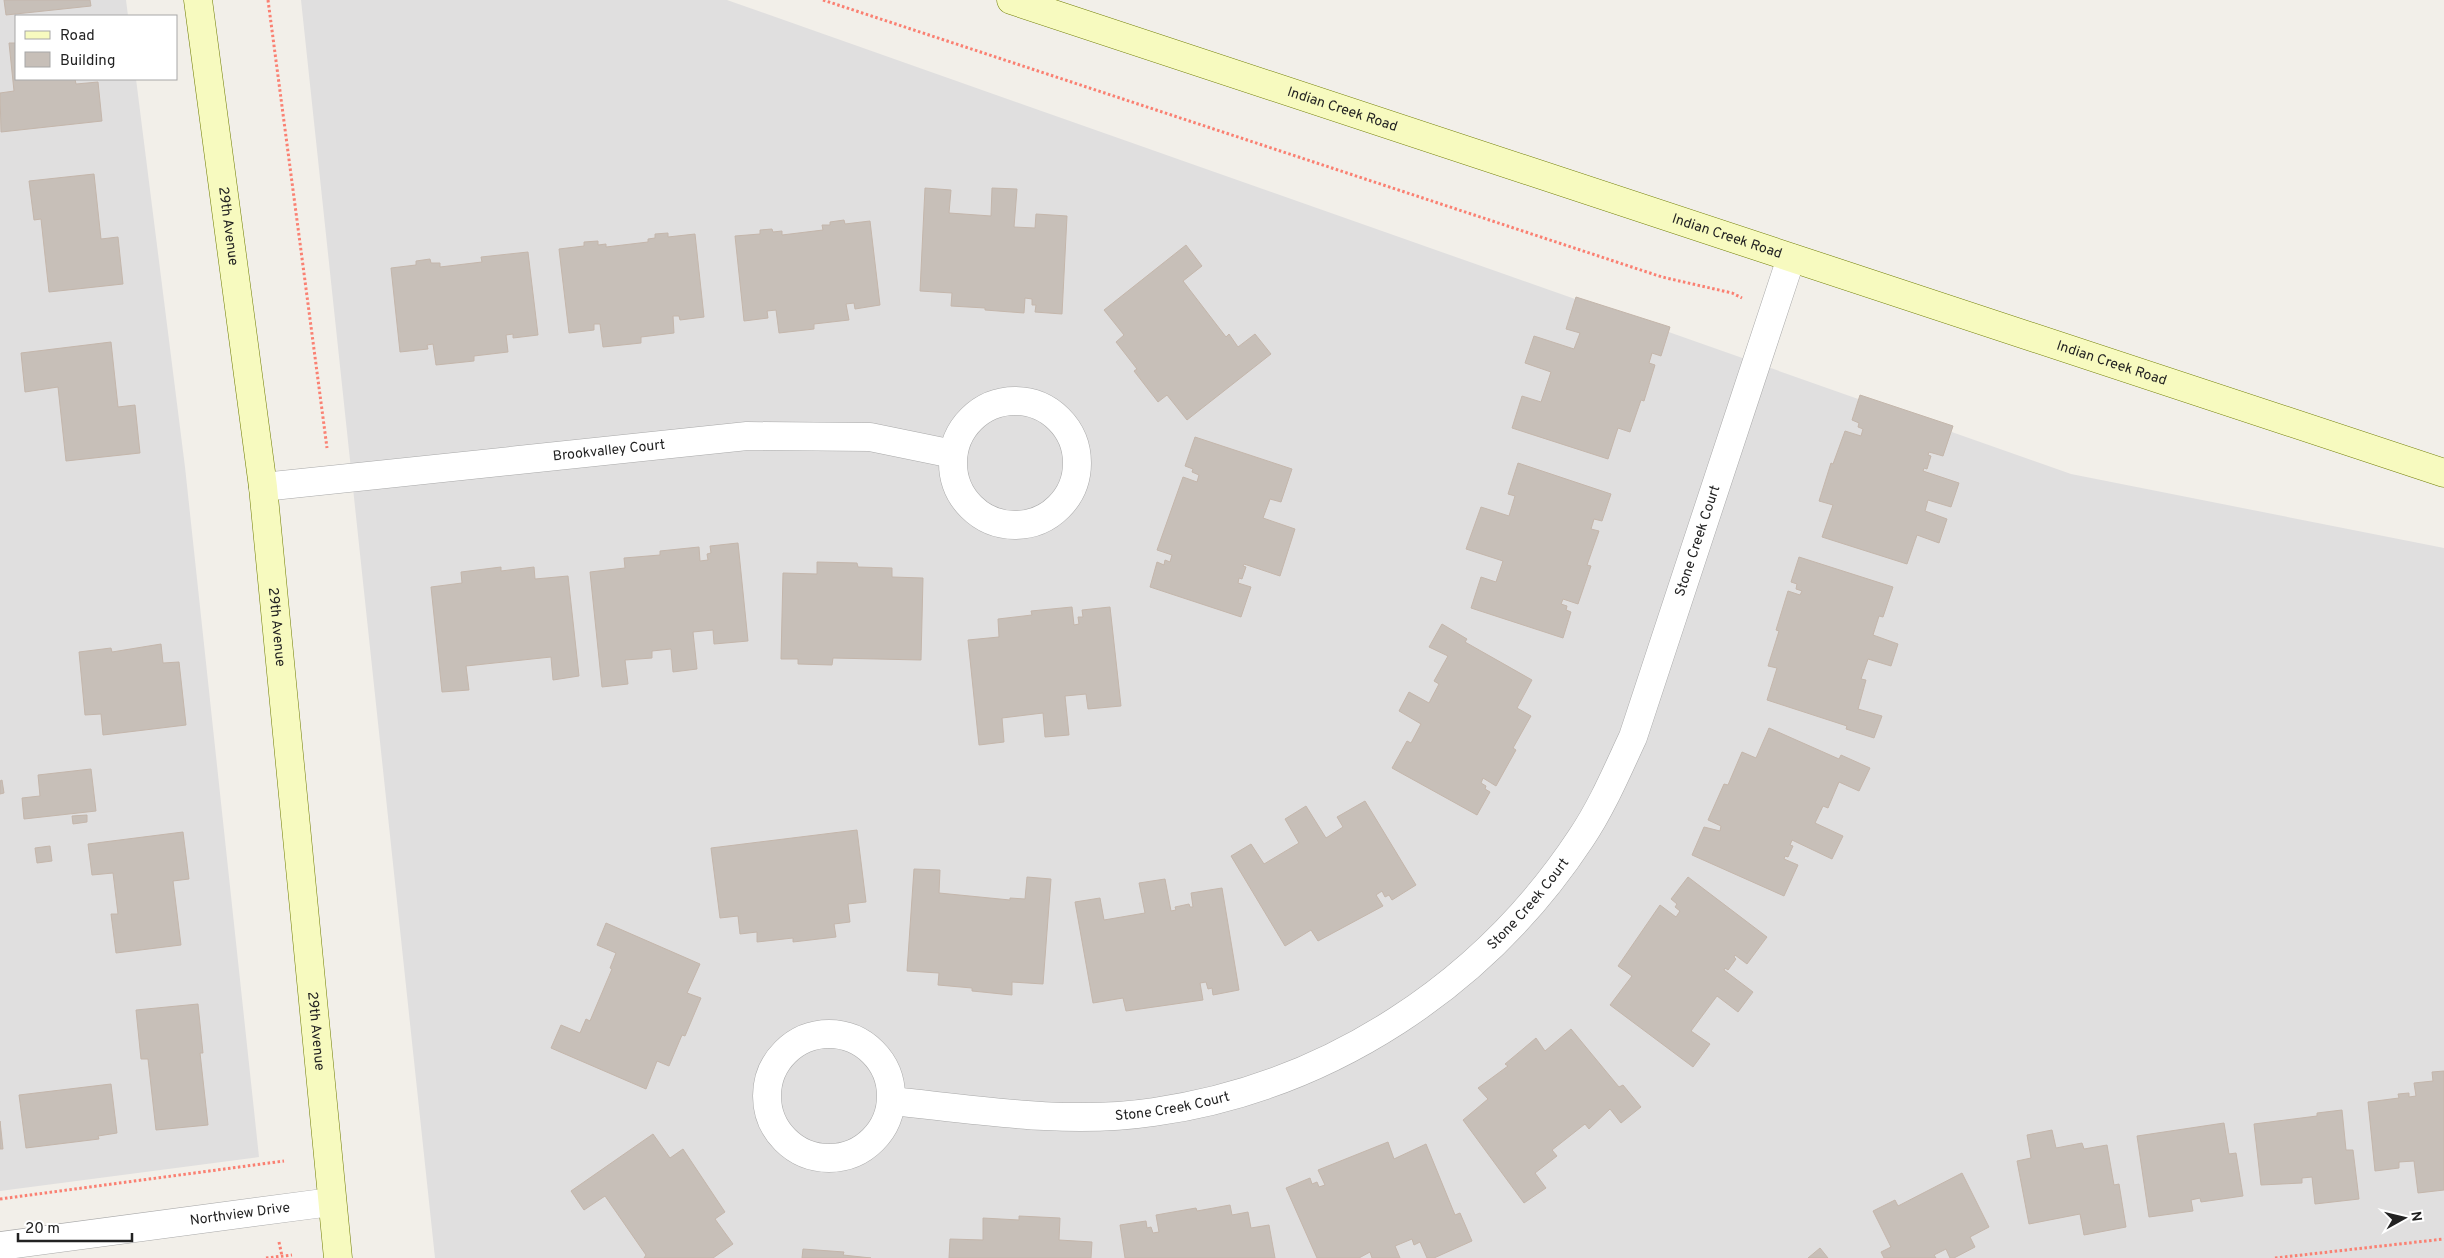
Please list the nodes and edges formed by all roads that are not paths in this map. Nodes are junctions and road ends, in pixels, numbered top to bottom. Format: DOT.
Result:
graph roads {
  1 [pos="198,0"];
  2 [pos="1011,0"];
  3 [pos="1791,258"];
  4 [pos="953,454"];
  5 [pos="2444,473"];
  6 [pos="263,487"];
  7 [pos="892,1101"];
  8 [pos="331,1202"];
  9 [pos="0,1246"];
  10 [pos="338,1258"];
  1 -- 6 [label="street, 29th Avenue"];
  2 -- 3 [label="street, Indian Creek Road"];
  3 -- 5 [label="street, Indian Creek Road"];
  3 -- 7 [label="street, Stone Creek Court"];
  4 -- 4 [label="street"];
  4 -- 6 [label="street, Brookvalley Court"];
  6 -- 8 [label="street, 29th Avenue"];
  7 -- 7 [label="street"];
  8 -- 9 [label="street, Northview Drive"];
  8 -- 10 [label="street, 29th Avenue"];
}
